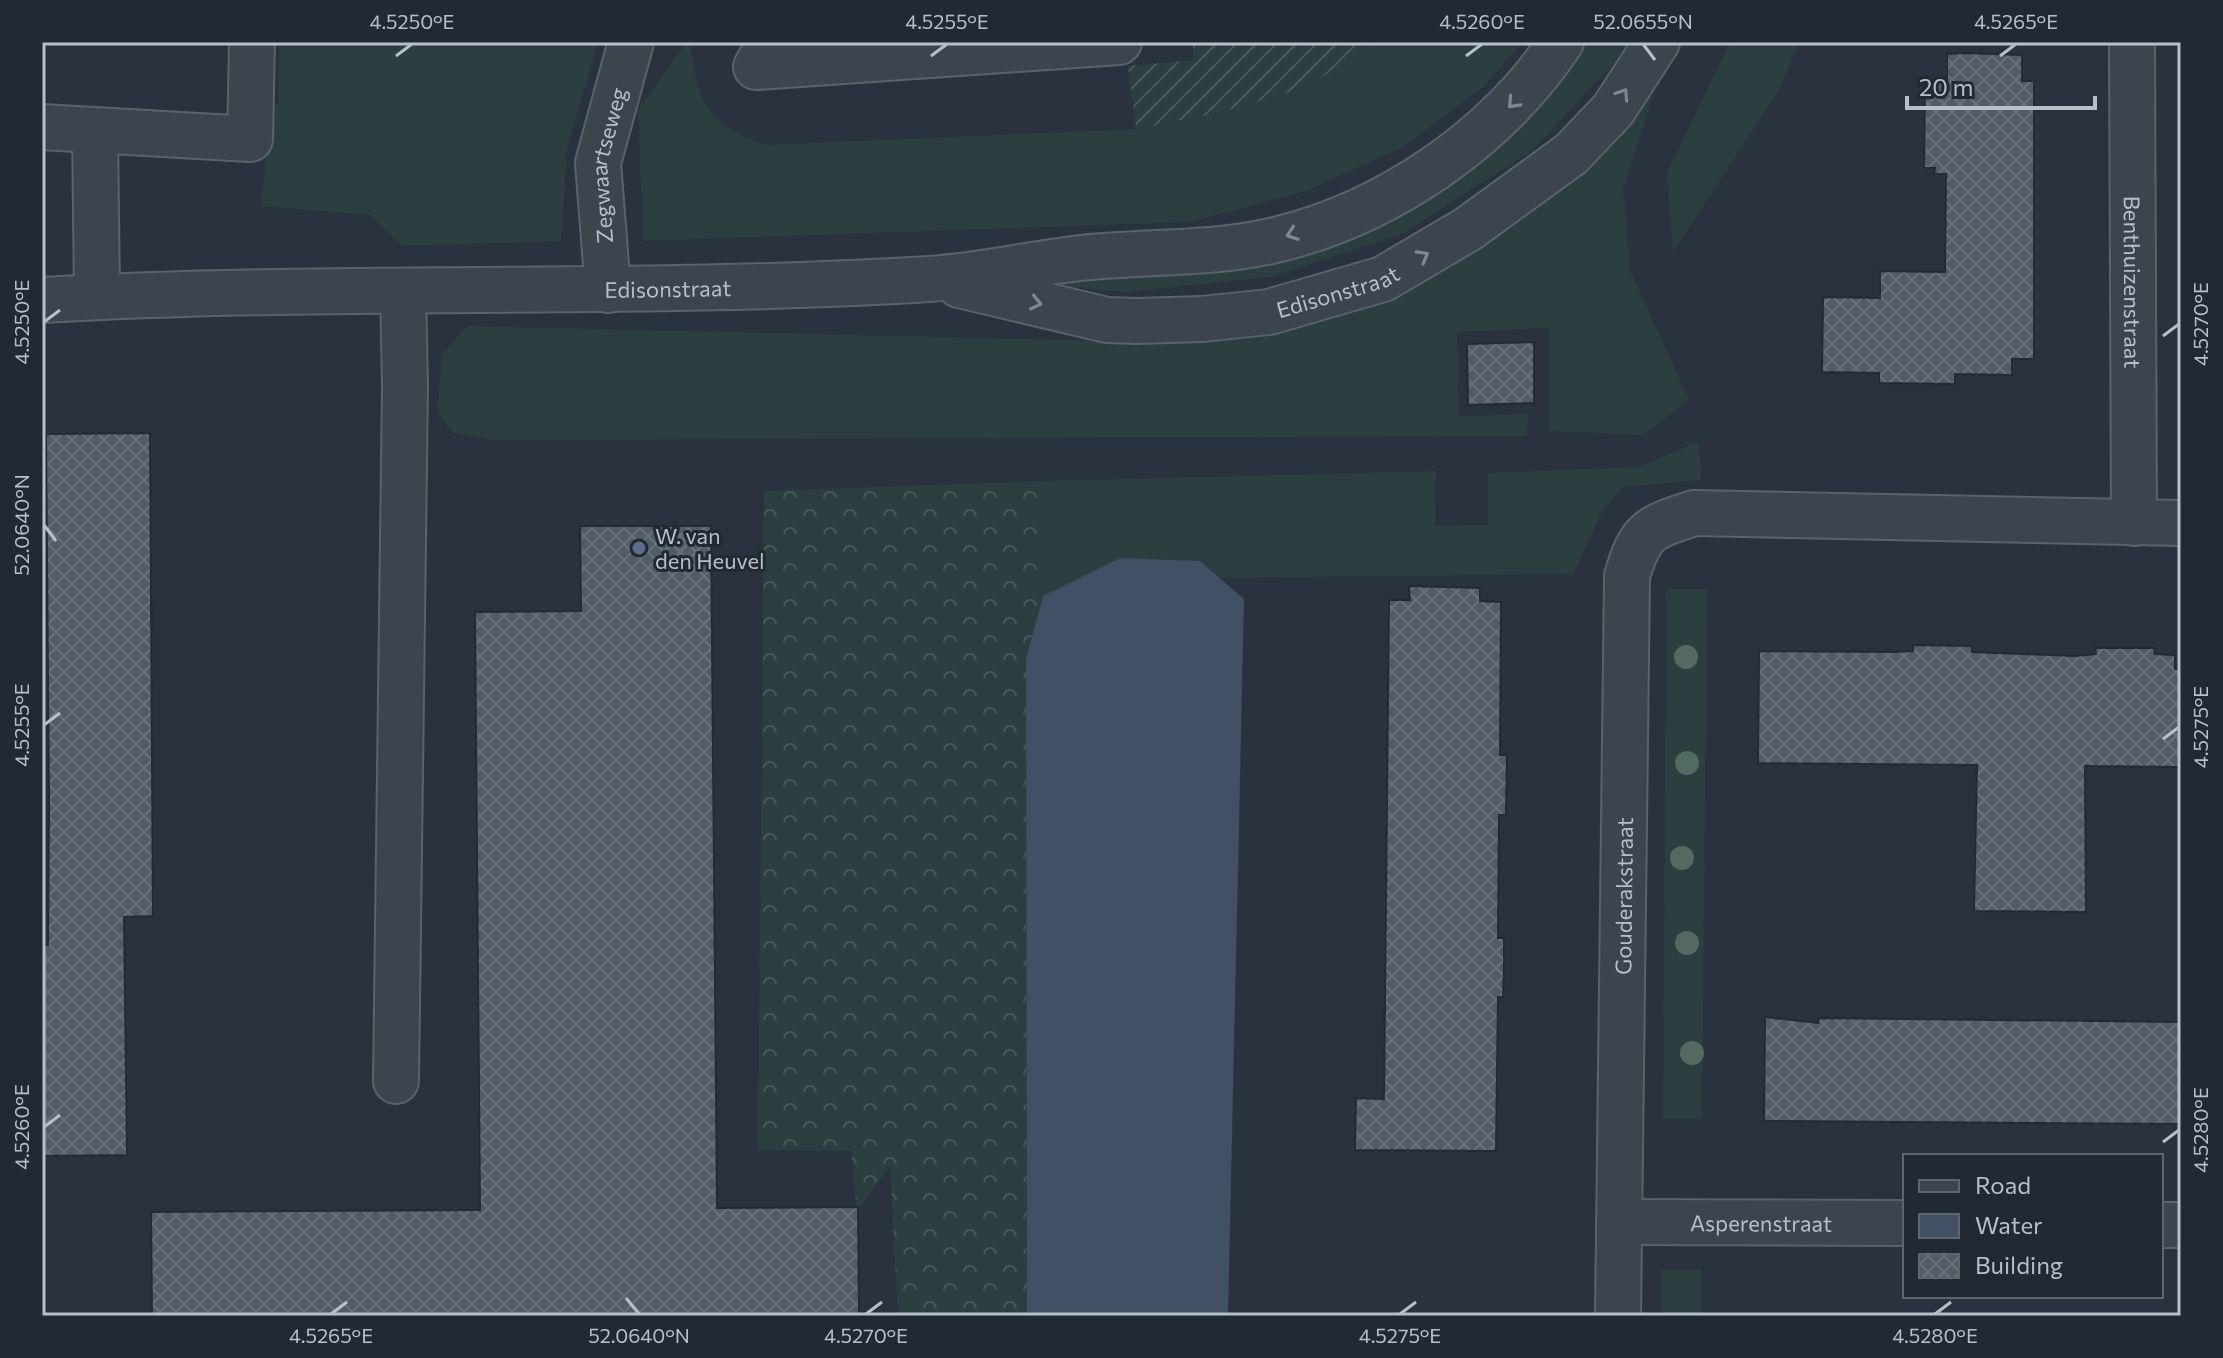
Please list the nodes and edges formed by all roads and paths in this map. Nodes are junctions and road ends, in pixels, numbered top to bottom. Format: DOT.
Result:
graph roads {
  1 [pos="252,42"];
  2 [pos="631,42"];
  3 [pos="770,42"];
  4 [pos="1119,42"];
  5 [pos="1561,42"];
  6 [pos="1657,42"];
  7 [pos="2132,42"];
  8 [pos="42,127"];
  9 [pos="95,130"];
  10 [pos="933,279"];
  11 [pos="608,290"];
  12 [pos="403,291"];
  13 [pos="97,296"];
  14 [pos="42,300"];
  15 [pos="2134,523"];
  16 [pos="2181,523"];
  17 [pos="396,1081"];
  18 [pos="1619,1222"];
  19 [pos="1903,1223"];
  20 [pos="1618,1316"];
  1 -- 9 [label="street"];
  2 -- 11 [label="street, Zegwaartseweg"];
  3 -- 4 [label="street"];
  5 -- 10 [label="street, Edisonstraat, one-way"];
  10 -- 6 [label="street, Edisonstraat, one-way"];
  7 -- 15 [label="street, Benthuizenstraat"];
  8 -- 9 [label="street"];
  9 -- 13 [label="street"];
  10 -- 11 [label="street, Edisonstraat"];
  11 -- 12 [label="street, Edisonstraat"];
  12 -- 13 [label="street, Edisonstraat"];
  12 -- 17 [label="street"];
  13 -- 14 [label="street, Edisonstraat"];
  15 -- 16 [label="street"];
  15 -- 18 [label="street, Gouderakstraat"];
  18 -- 19 [label="street, Asperenstraat"];
  18 -- 20 [label="street, Gouderakstraat"];
}
